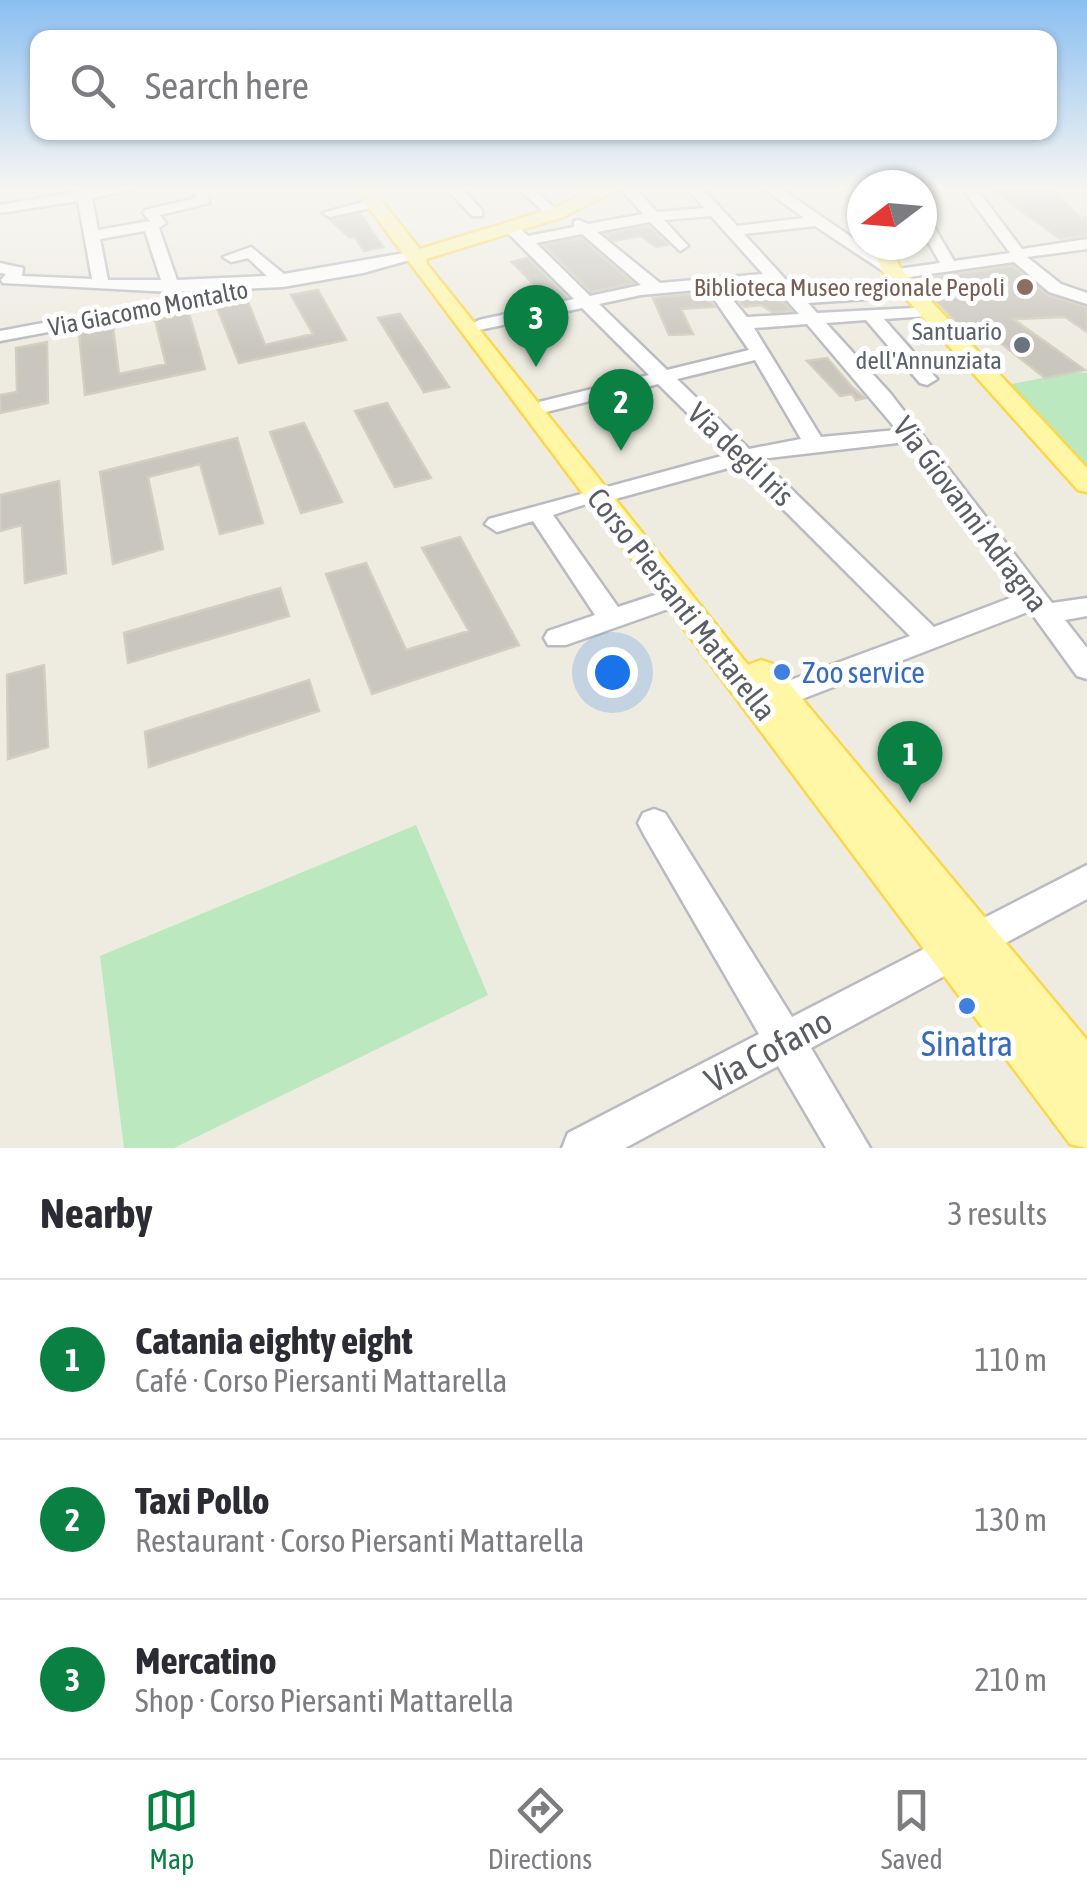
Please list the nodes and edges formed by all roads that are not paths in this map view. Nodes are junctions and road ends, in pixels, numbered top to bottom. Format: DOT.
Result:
graph roads {
  1 [pos="93,242"];
  2 [pos="157,242"];
  3 [pos="405,242"];
  4 [pos="482,242"];
  5 [pos="525,242"];
  6 [pos="602,242"];
  7 [pos="676,242"];
  8 [pos="742,242"];
  9 [pos="1008,242"];
  10 [pos="937,244"];
  11 [pos="1087,244"];
  12 [pos="680,246"];
  13 [pos="1018,255"];
  14 [pos="416,256"];
  15 [pos="231,257"];
  16 [pos="884,260"];
  17 [pos="950,267"];
  18 [pos="8,269"];
  19 [pos="775,278"];
  20 [pos="899,279"];
  21 [pos="290,281"];
  22 [pos="66,284"];
  23 [pos="100,284"];
  24 [pos="711,284"];
  25 [pos="171,287"];
  26 [pos="655,288"];
  27 [pos="0,294"];
  28 [pos="794,298"];
  29 [pos="1087,299"];
  30 [pos="586,301"];
  31 [pos="928,311"];
  32 [pos="871,315"];
  33 [pos="812,319"];
  34 [pos="742,323"];
  35 [pos="0,336"];
  36 [pos="487,341"];
  37 [pos="760,353"];
  38 [pos="662,377"];
  39 [pos="927,379"];
  40 [pos="546,406"];
  41 [pos="912,435"];
  42 [pos="813,442"];
  43 [pos="742,455"];
  44 [pos="1087,484"];
  45 [pos="606,494"];
  46 [pos="539,512"];
  47 [pos="497,524"];
  48 [pos="676,597"];
  49 [pos="1040,606"];
  50 [pos="1087,607"];
  51 [pos="612,619"];
  52 [pos="557,638"];
  53 [pos="930,639"];
  54 [pos="1087,668"];
  55 [pos="779,696"];
  56 [pos="654,823"];
  57 [pos="1087,881"];
  58 [pos="964,946"];
  59 [pos="784,1041"];
  60 [pos="1087,1077"];
  61 [pos="1087,1126"];
  62 [pos="584,1148"];
  63 [pos="848,1148"];
  1 -- 23 [label="street"];
  2 -- 25 [label="street"];
  3 -- 14 [label="main road, Corso Piersanti Mattarella"];
  4 -- 14 [label="main road"];
  5 -- 30 [label="street, Via degli Iris"];
  6 -- 26 [label="street"];
  7 -- 12 [label="street"];
  8 -- 19 [label="street, Via Giovanni Adragna"];
  9 -- 13 [label="street"];
  10 -- 17 [label="street"];
  11 -- 13 [label="street"];
  13 -- 17 [label="street"];
  13 -- 29 [label="street"];
  14 -- 21 [label="street"];
  14 -- 36 [label="main road, Corso Piersanti Mattarella"];
  15 -- 21 [label="street"];
  16 -- 20 [label="main road"];
  17 -- 20 [label="street"];
  18 -- 22 [label="street"];
  19 -- 24 [label="street"];
  19 -- 28 [label="street, Via Giovanni Adragna"];
  20 -- 28 [label="street"];
  20 -- 31 [label="main road"];
  21 -- 25 [label="street"];
  21 -- 35 [label="street, Via Giacomo Montalto"];
  22 -- 23 [label="street"];
  22 -- 27 [label="street"];
  23 -- 25 [label="street"];
  24 -- 26 [label="street"];
  24 -- 34 [label="street"];
  26 -- 30 [label="street"];
  28 -- 33 [label="street, Via Giovanni Adragna"];
  30 -- 36 [label="street"];
  30 -- 38 [label="street, Via degli Iris"];
  31 -- 32 [label="street"];
  31 -- 44 [label="main road"];
  32 -- 33 [label="street"];
  32 -- 39 [label="street"];
  33 -- 34 [label="street"];
  33 -- 41 [label="street, Via Giovanni Adragna"];
  34 -- 37 [label="street"];
  36 -- 40 [label="main road, Corso Piersanti Mattarella"];
  36 -- 45 [label="main road, Corso Piersanti Mattarella"];
  37 -- 38 [label="street"];
  37 -- 42 [label="street"];
  38 -- 40 [label="street"];
  38 -- 43 [label="street, Via degli Iris"];
  40 -- 45 [label="main road, Corso Piersanti Mattarella"];
  41 -- 42 [label="street"];
  41 -- 49 [label="street, Via Giovanni Adragna"];
  42 -- 43 [label="street"];
  43 -- 45 [label="street"];
  43 -- 53 [label="street, Via degli Iris"];
  45 -- 46 [label="street"];
  45 -- 48 [label="main road, Corso Piersanti Mattarella"];
  45 -- 55 [label="main road, Corso Piersanti Mattarella"];
  46 -- 47 [label="street"];
  46 -- 51 [label="street"];
  48 -- 51 [label="street"];
  48 -- 58 [label="main road, Corso Piersanti Mattarella"];
  49 -- 50 [label="street"];
  49 -- 53 [label="street"];
  49 -- 54 [label="street, Via Giovanni Adragna"];
  51 -- 52 [label="street"];
  53 -- 55 [label="street"];
  55 -- 58 [label="main road, Corso Piersanti Mattarella"];
  56 -- 59 [label="street"];
  57 -- 58 [label="street, Via Cofano"];
  58 -- 59 [label="street, Via Cofano"];
  58 -- 60 [label="main road, Corso Piersanti Mattarella"];
  58 -- 61 [label="main road, Corso Piersanti Mattarella"];
  59 -- 62 [label="street, Via Cofano"];
  59 -- 63 [label="street"];
}
